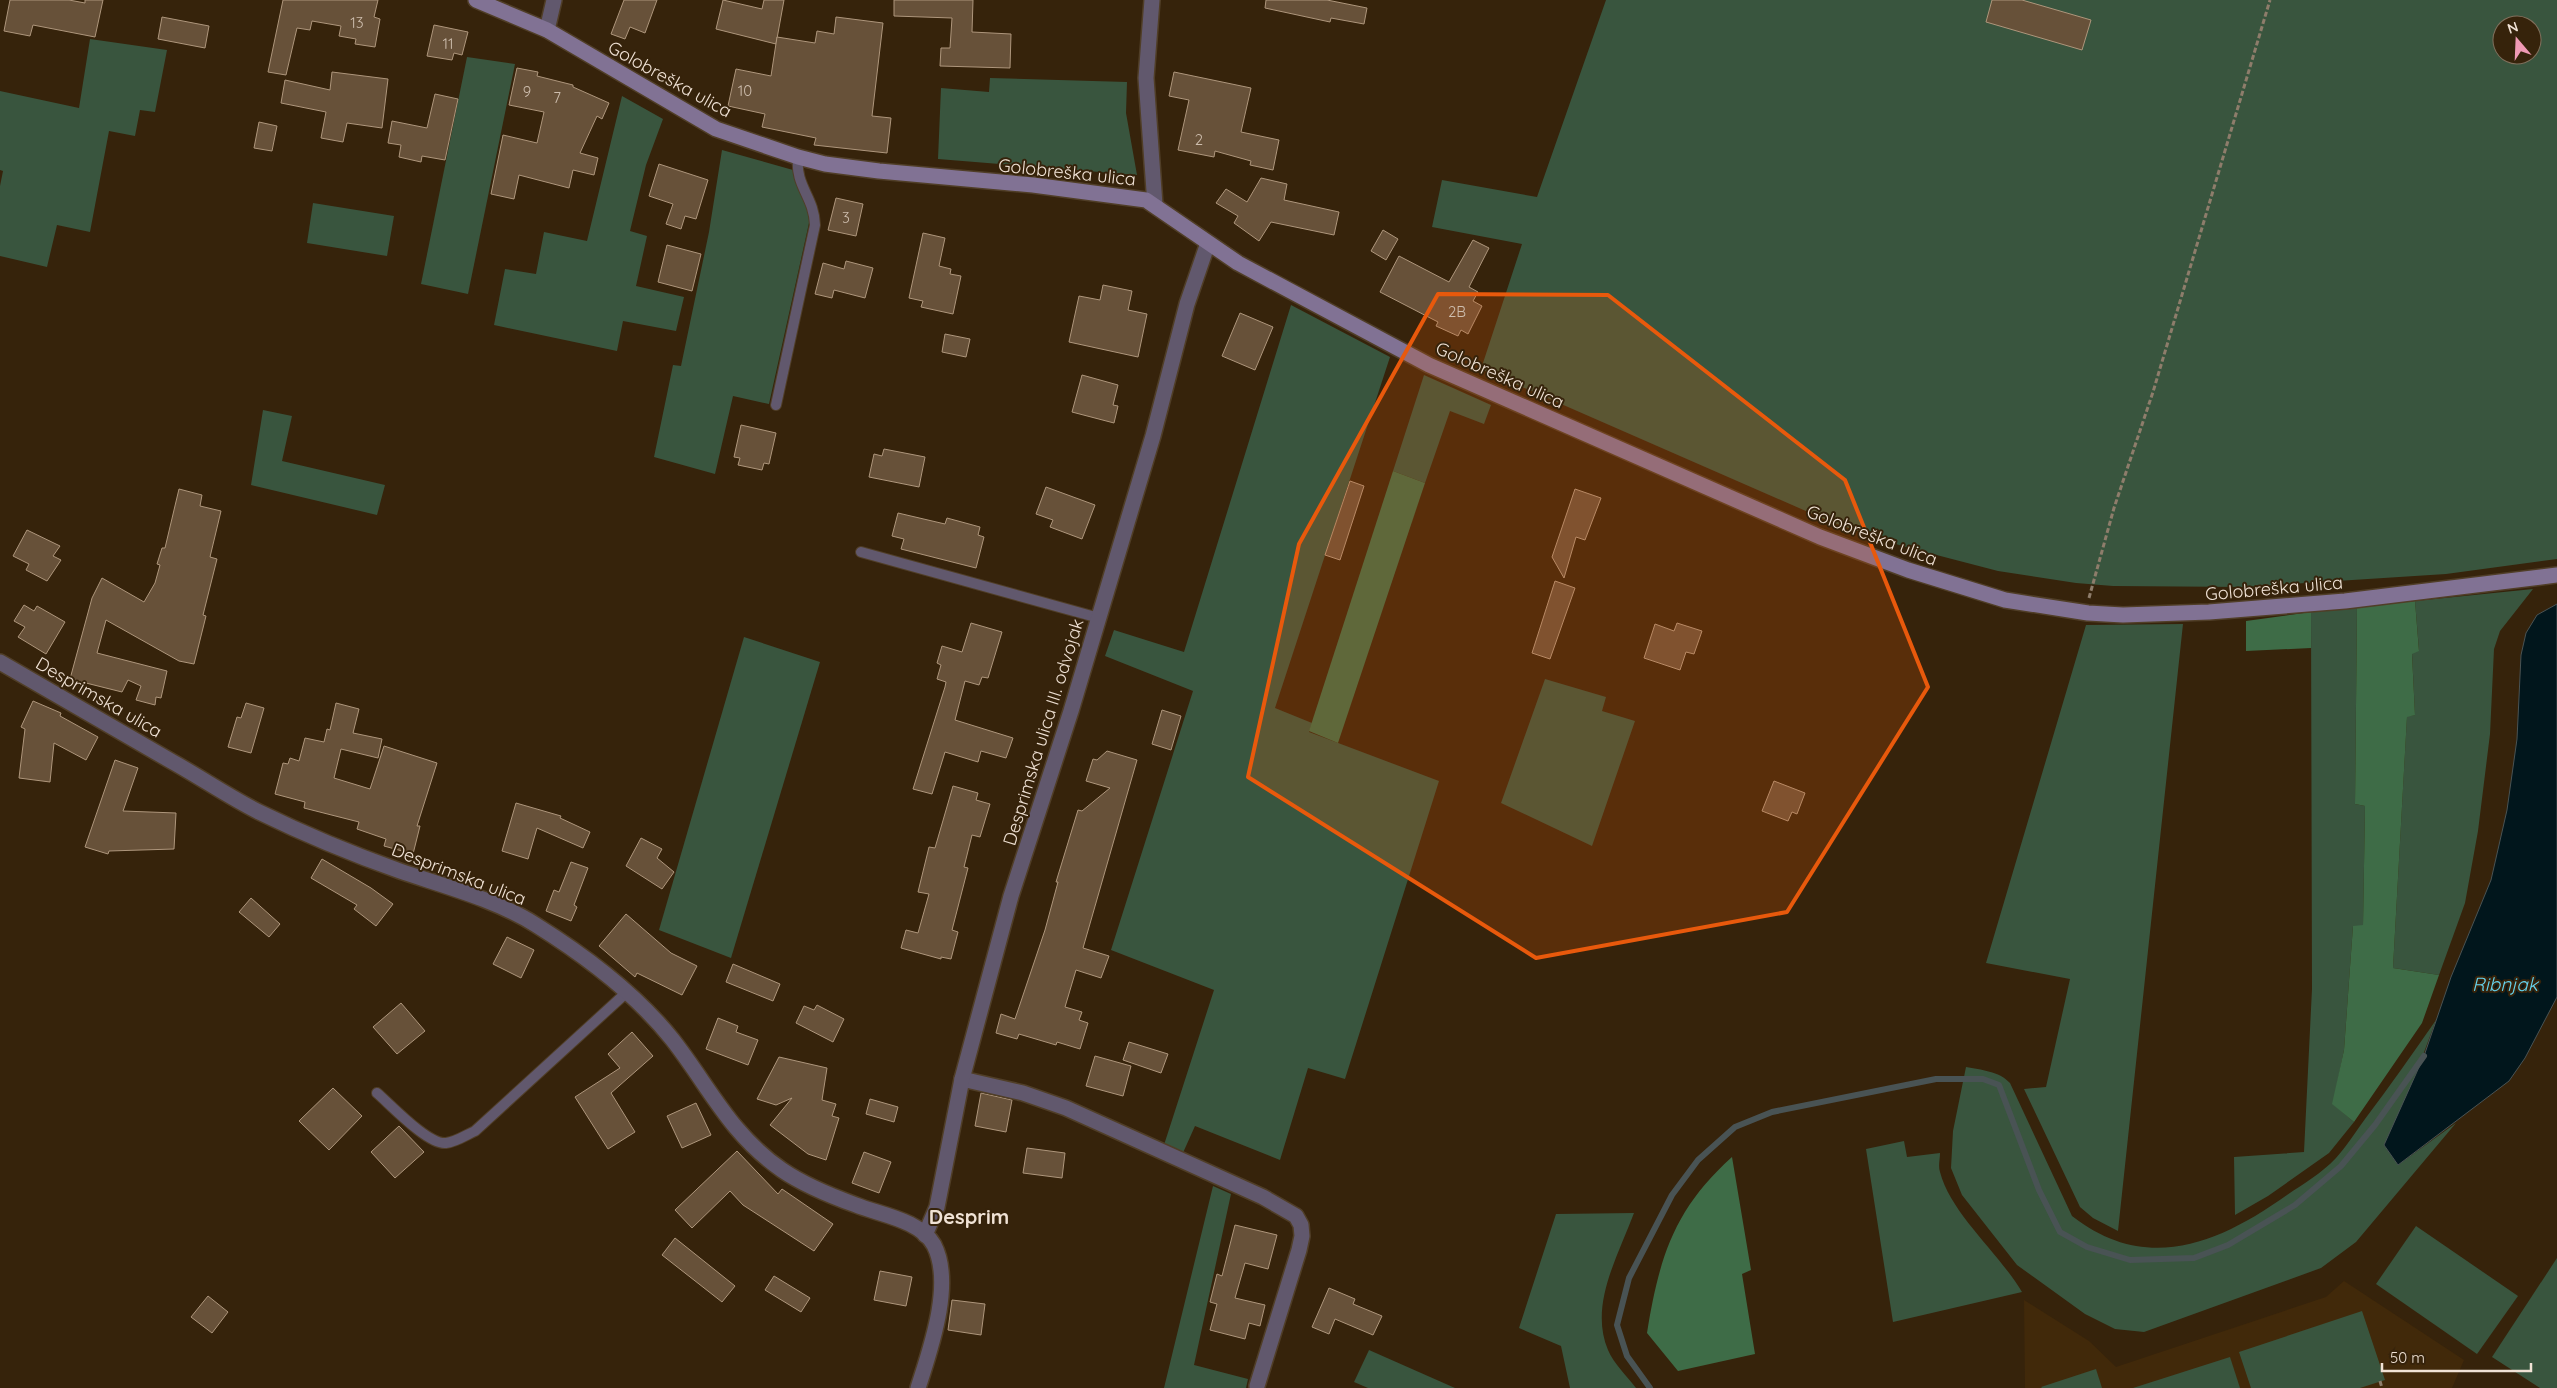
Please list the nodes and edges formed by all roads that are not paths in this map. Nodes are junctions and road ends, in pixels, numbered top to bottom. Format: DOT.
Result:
graph roads {
  1 [pos="476,0"];
  2 [pos="554,0"];
  3 [pos="1152,0"];
  4 [pos="547,30"];
  5 [pos="798,157"];
  6 [pos="1155,205"];
  7 [pos="1208,243"];
  8 [pos="776,406"];
  9 [pos="861,552"];
  10 [pos="2557,575"];
  11 [pos="1099,618"];
  12 [pos="0,662"];
  13 [pos="626,993"];
  14 [pos="962,1079"];
  15 [pos="376,1093"];
  16 [pos="925,1235"];
  17 [pos="1257,1386"];
  18 [pos="918,1388"];
  1 -- 4 [label="street, Golobreška ulica"];
  2 -- 4 [label="street"];
  3 -- 6 [label="street"];
  4 -- 5 [label="street, Golobreška ulica"];
  5 -- 6 [label="street, Golobreška ulica"];
  5 -- 8 [label="lane"];
  6 -- 7 [label="street, Golobreška ulica"];
  7 -- 10 [label="street, Golobreška ulica"];
  7 -- 11 [label="street, Desprimska ulica III. odvojak"];
  9 -- 11 [label="lane"];
  11 -- 14 [label="street, Desprimska ulica III. odvojak"];
  12 -- 13 [label="street, Desprimska ulica"];
  13 -- 15 [label="lane"];
  13 -- 16 [label="street, Desprimska ulica"];
  14 -- 16 [label="street, Desprimska ulica III. odvojak"];
  14 -- 17 [label="street"];
  16 -- 18 [label="street"];
}
